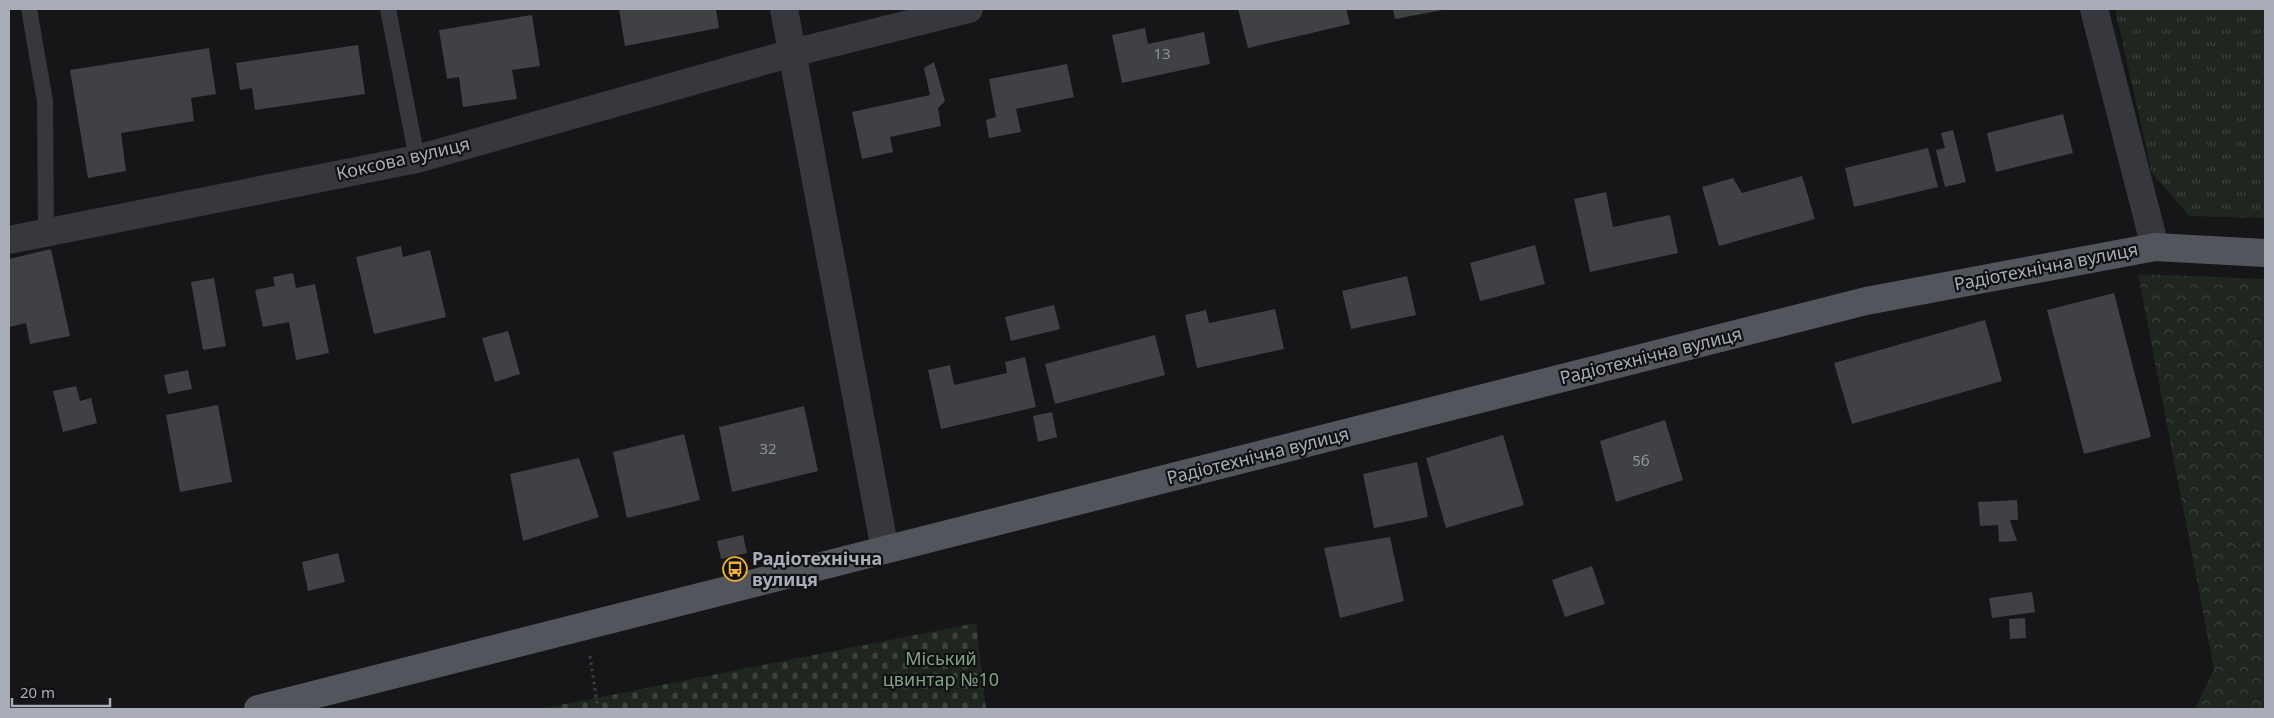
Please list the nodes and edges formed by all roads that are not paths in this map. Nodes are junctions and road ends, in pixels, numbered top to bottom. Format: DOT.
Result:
graph roads {
  1 [pos="29,9"];
  2 [pos="388,9"];
  3 [pos="784,9"];
  4 [pos="970,9"];
  5 [pos="2094,9"];
  6 [pos="792,53"];
  7 [pos="417,159"];
  8 [pos="46,233"];
  9 [pos="9,240"];
  10 [pos="2155,247"];
  11 [pos="2265,252"];
  12 [pos="885,550"];
  13 [pos="258,709"];
  1 -- 8 [label="lane"];
  2 -- 7 [label="lane"];
  3 -- 6 [label="street"];
  4 -- 6 [label="street, Коксова вулиця"];
  5 -- 10 [label="street"];
  6 -- 7 [label="street, Коксова вулиця"];
  6 -- 12 [label="street"];
  7 -- 8 [label="street, Коксова вулиця"];
  8 -- 9 [label="street, Коксова вулиця"];
  10 -- 11 [label="main road, Радіотехнічна вулиця"];
  10 -- 12 [label="main road, Радіотехнічна вулиця"];
  12 -- 13 [label="main road, Радіотехнічна вулиця"];
}
